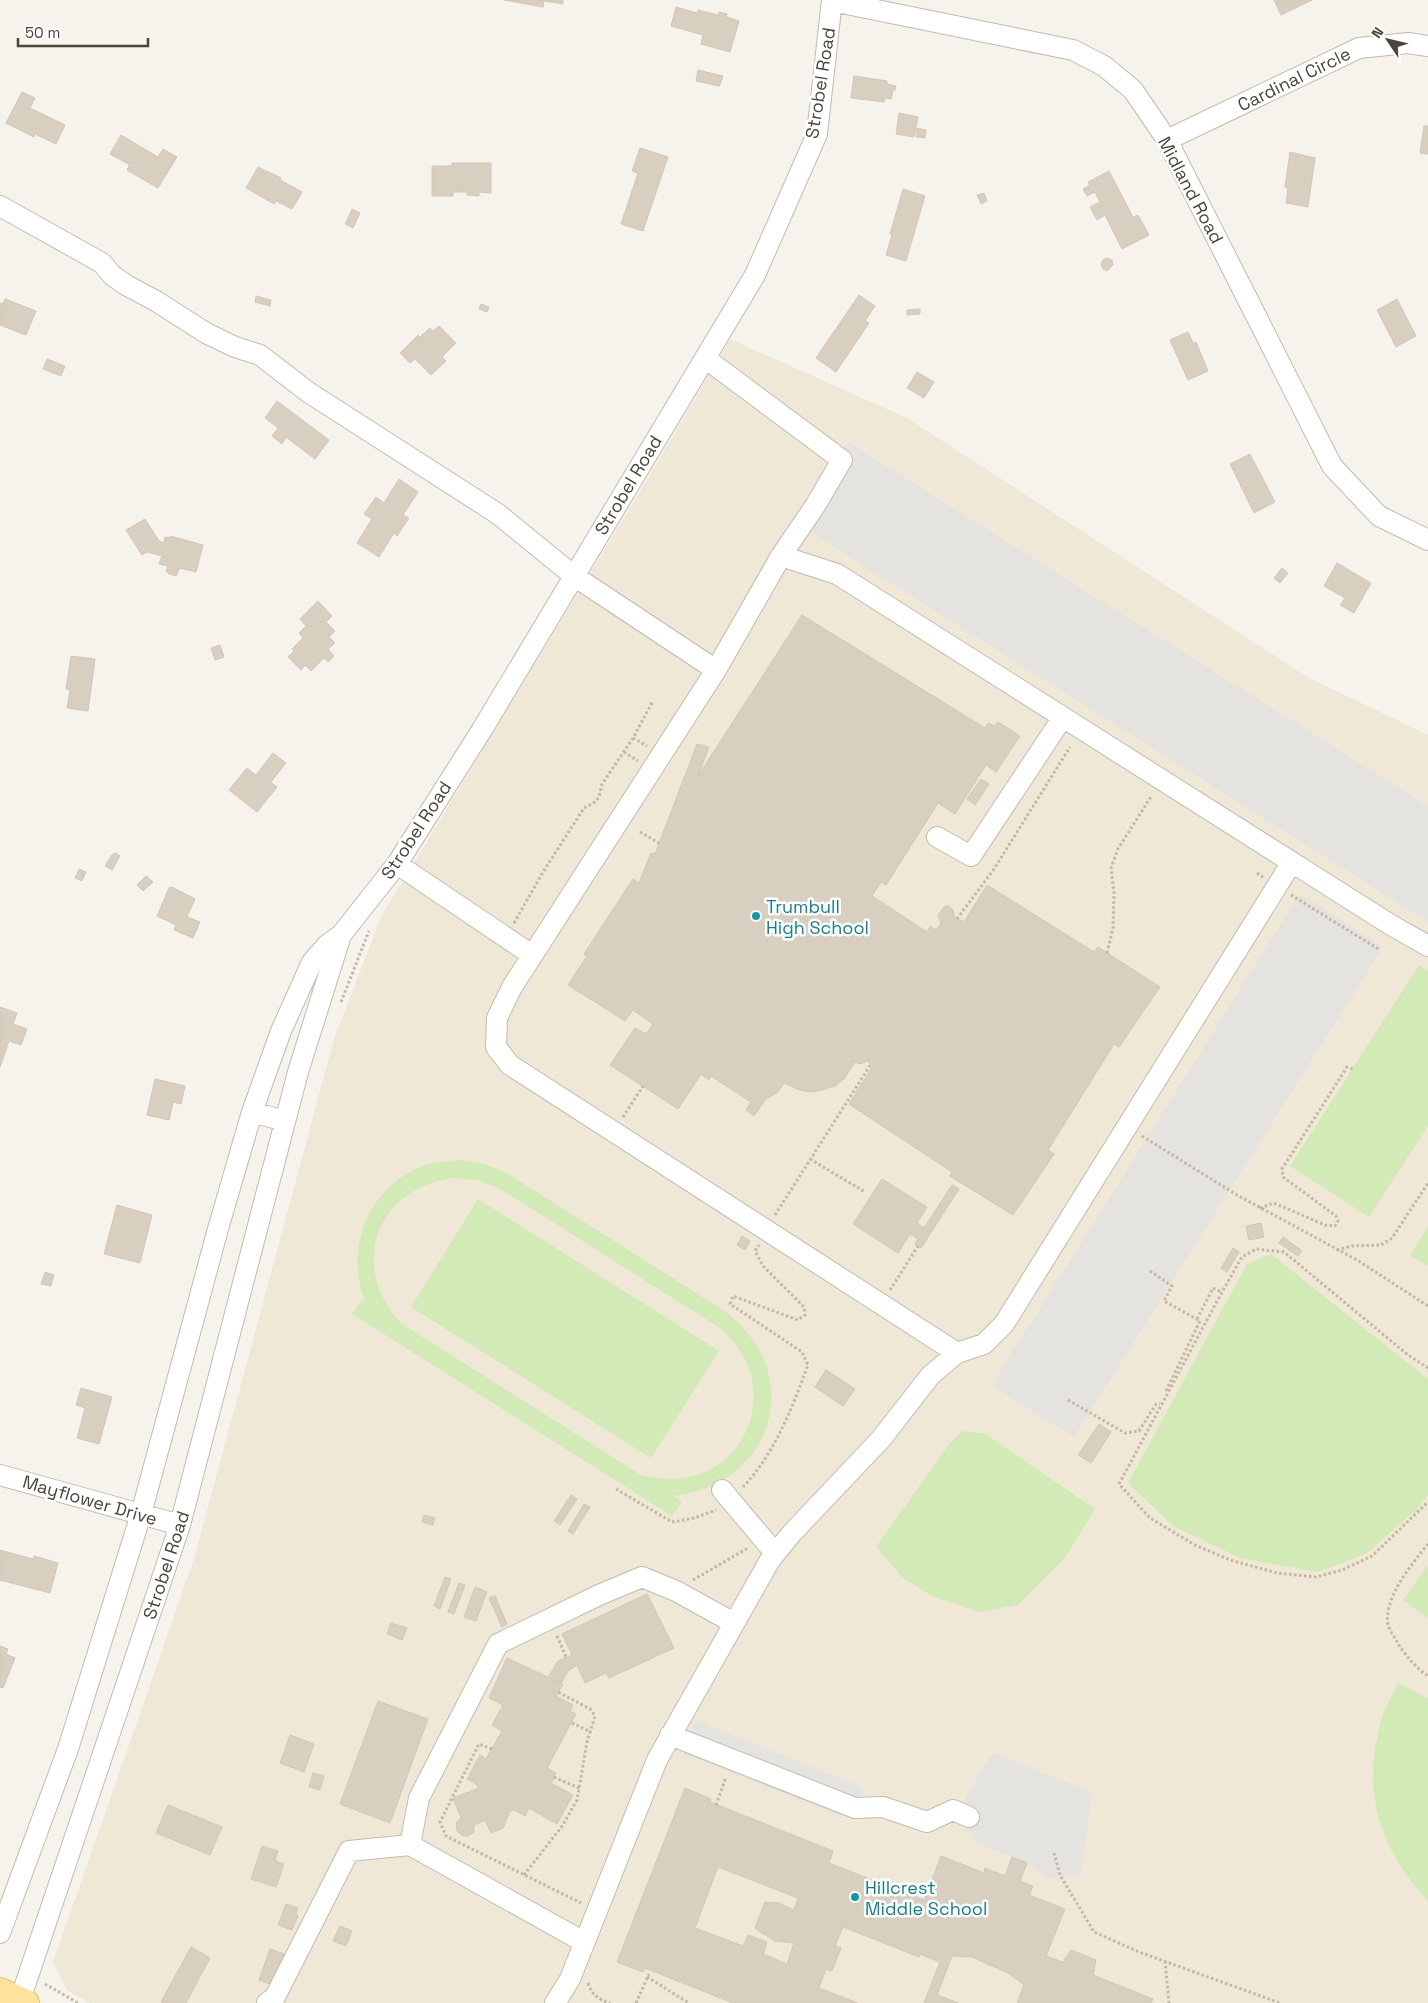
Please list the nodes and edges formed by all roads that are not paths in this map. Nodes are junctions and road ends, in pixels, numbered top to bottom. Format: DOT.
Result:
graph roads {
  1 [pos="832,0"];
  2 [pos="1428,46"];
  3 [pos="1167,140"];
  4 [pos="0,206"];
  5 [pos="705,358"];
  6 [pos="1428,540"];
  7 [pos="782,556"];
  8 [pos="574,576"];
  9 [pos="716,670"];
  10 [pos="1063,717"];
  11 [pos="937,837"];
  12 [pos="1292,862"];
  13 [pos="397,864"];
  14 [pos="341,935"];
  15 [pos="1428,946"];
  16 [pos="532,955"];
  17 [pos="252,1112"];
  18 [pos="285,1121"];
  19 [pos="957,1353"];
  20 [pos="0,1474"];
  21 [pos="726,1495"];
  22 [pos="142,1514"];
  23 [pos="180,1524"];
  24 [pos="775,1553"];
  25 [pos="734,1623"];
  26 [pos="670,1735"];
  27 [pos="970,1816"];
  28 [pos="410,1845"];
  29 [pos="0,1933"];
  30 [pos="584,1942"];
  31 [pos="16,1998"];
  32 [pos="559,2002"];
  33 [pos="267,2003"];
  1 -- 3 [label="street, Midland Road"];
  1 -- 5 [label="street, Strobel Road"];
  2 -- 3 [label="street, Cardinal Circle"];
  3 -- 6 [label="street, Midland Road"];
  4 -- 8 [label="street"];
  5 -- 7 [label="street"];
  5 -- 8 [label="street, Strobel Road"];
  7 -- 9 [label="street"];
  7 -- 10 [label="street"];
  8 -- 9 [label="street"];
  8 -- 13 [label="street, Strobel Road"];
  9 -- 16 [label="street"];
  10 -- 11 [label="street"];
  10 -- 12 [label="street"];
  12 -- 15 [label="street"];
  12 -- 19 [label="street"];
  13 -- 14 [label="street, Strobel Road"];
  13 -- 16 [label="street"];
  14 -- 17 [label="street, Strobel Road"];
  14 -- 18 [label="street, Strobel Road"];
  16 -- 19 [label="street"];
  17 -- 18 [label="street"];
  17 -- 22 [label="street, Strobel Road"];
  18 -- 23 [label="street, Strobel Road"];
  19 -- 24 [label="street"];
  20 -- 22 [label="street, Mayflower Drive"];
  21 -- 24 [label="street"];
  22 -- 23 [label="street, Mayflower Drive"];
  22 -- 29 [label="street, Strobel Road"];
  23 -- 31 [label="street, Strobel Road"];
  24 -- 25 [label="street"];
  25 -- 26 [label="street"];
  25 -- 28 [label="street"];
  26 -- 27 [label="street"];
  26 -- 30 [label="street"];
  28 -- 30 [label="street"];
  28 -- 33 [label="street"];
  30 -- 32 [label="street"];
}
